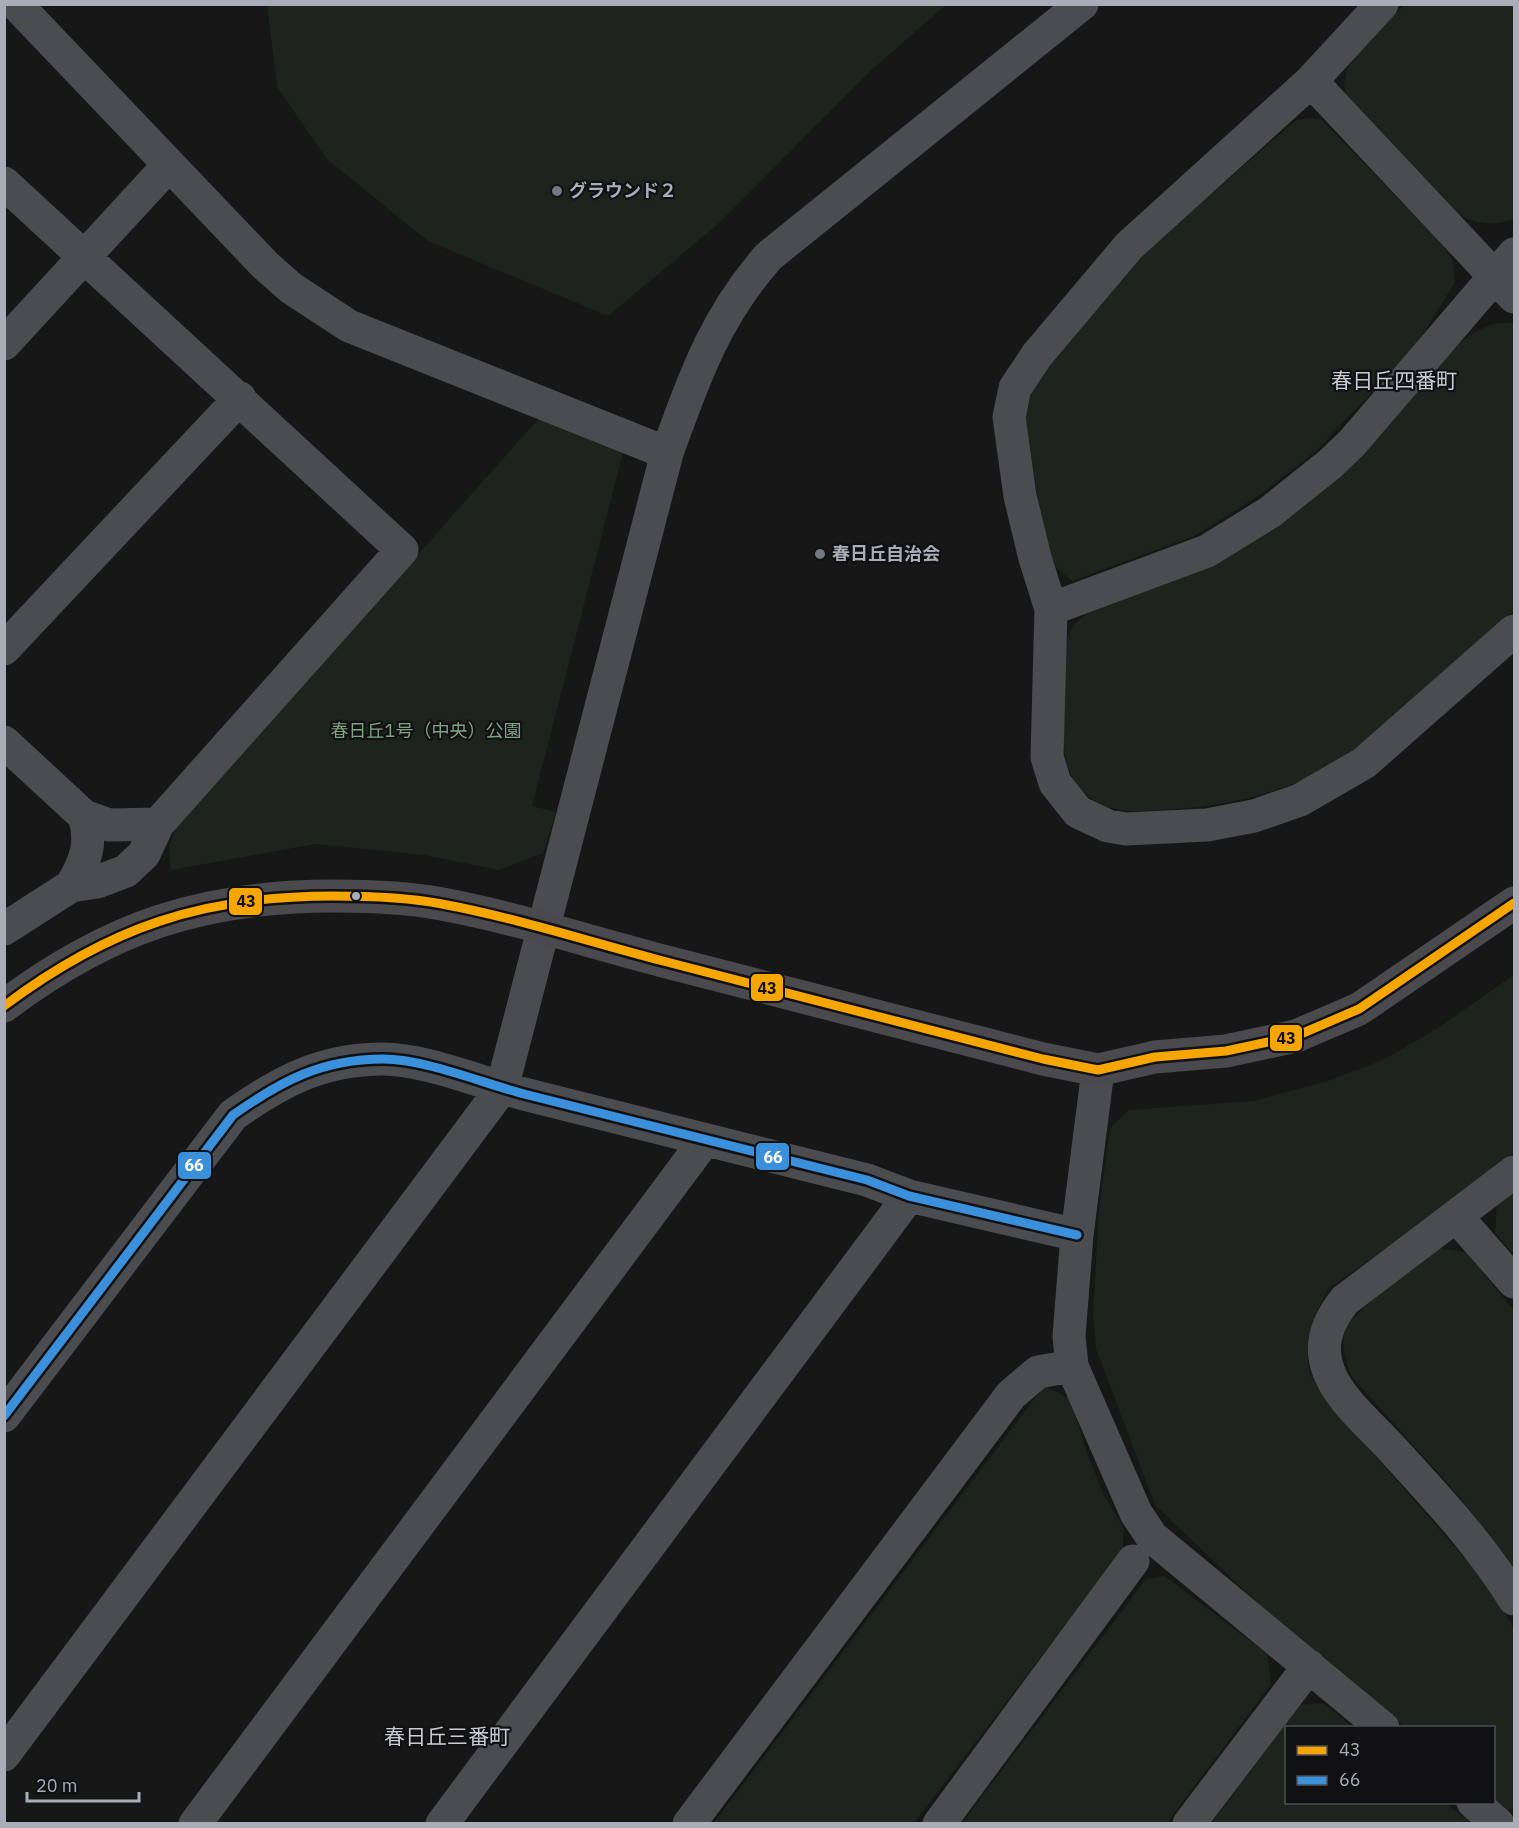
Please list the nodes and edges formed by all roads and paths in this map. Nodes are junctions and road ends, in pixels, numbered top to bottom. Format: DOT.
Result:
graph roads {
  1 [pos="16,4"];
  2 [pos="1082,4"];
  3 [pos="1382,4"];
  4 [pos="1311,81"];
  5 [pos="170,165"];
  6 [pos="4,183"];
  7 [pos="85,259"];
  8 [pos="1508,276"];
  9 [pos="4,344"];
  10 [pos="240,398"];
  11 [pos="667,453"];
  12 [pos="1052,609"];
  13 [pos="1515,631"];
  14 [pos="4,649"];
  15 [pos="4,742"];
  16 [pos="84,816"];
  17 [pos="158,824"];
  18 [pos="70,886"];
  19 [pos="1515,903"];
  20 [pos="544,928"];
  21 [pos="4,929"];
  22 [pos="4,1005"];
  23 [pos="1098,1070"];
  24 [pos="502,1088"];
  25 [pos="705,1140"];
  26 [pos="1515,1172"];
  27 [pos="909,1196"];
  28 [pos="1456,1216"];
  29 [pos="1077,1235"];
  30 [pos="1515,1282"];
  31 [pos="1072,1366"];
  32 [pos="4,1416"];
  33 [pos="1133,1561"];
  34 [pos="1515,1599"];
  35 [pos="1309,1666"];
  36 [pos="1381,1726"];
  37 [pos="4,1755"];
  38 [pos="1474,1804"];
  39 [pos="195,1824"];
  40 [pos="442,1824"];
  41 [pos="689,1824"];
  42 [pos="939,1824"];
  43 [pos="1189,1824"];
  44 [pos="1498,1824"];
  1 -- 5 [label="street"];
  2 -- 11 [label="street"];
  3 -- 4 [label="street"];
  4 -- 8 [label="street"];
  4 -- 12 [label="street"];
  5 -- 7 [label="street"];
  5 -- 11 [label="street"];
  6 -- 7 [label="street"];
  7 -- 9 [label="street"];
  7 -- 10 [label="street"];
  8 -- 12 [label="street"];
  10 -- 14 [label="street"];
  10 -- 17 [label="street"];
  11 -- 20 [label="street"];
  12 -- 13 [label="street"];
  15 -- 16 [label="street"];
  16 -- 17 [label="street"];
  16 -- 18 [label="street"];
  17 -- 18 [label="street"];
  18 -- 21 [label="street"];
  19 -- 23 [label="street"];
  20 -- 22 [label="street"];
  20 -- 23 [label="street"];
  20 -- 24 [label="street"];
  23 -- 29 [label="street"];
  24 -- 25 [label="street"];
  24 -- 32 [label="street"];
  24 -- 37 [label="street"];
  25 -- 27 [label="street"];
  25 -- 39 [label="street"];
  26 -- 28 [label="street"];
  27 -- 29 [label="street"];
  27 -- 40 [label="street"];
  28 -- 30 [label="street"];
  28 -- 34 [label="street"];
  29 -- 31 [label="street"];
  31 -- 35 [label="street"];
  31 -- 41 [label="street"];
  33 -- 42 [label="street"];
  35 -- 36 [label="street"];
  35 -- 43 [label="street"];
  38 -- 44 [label="street"];
}
